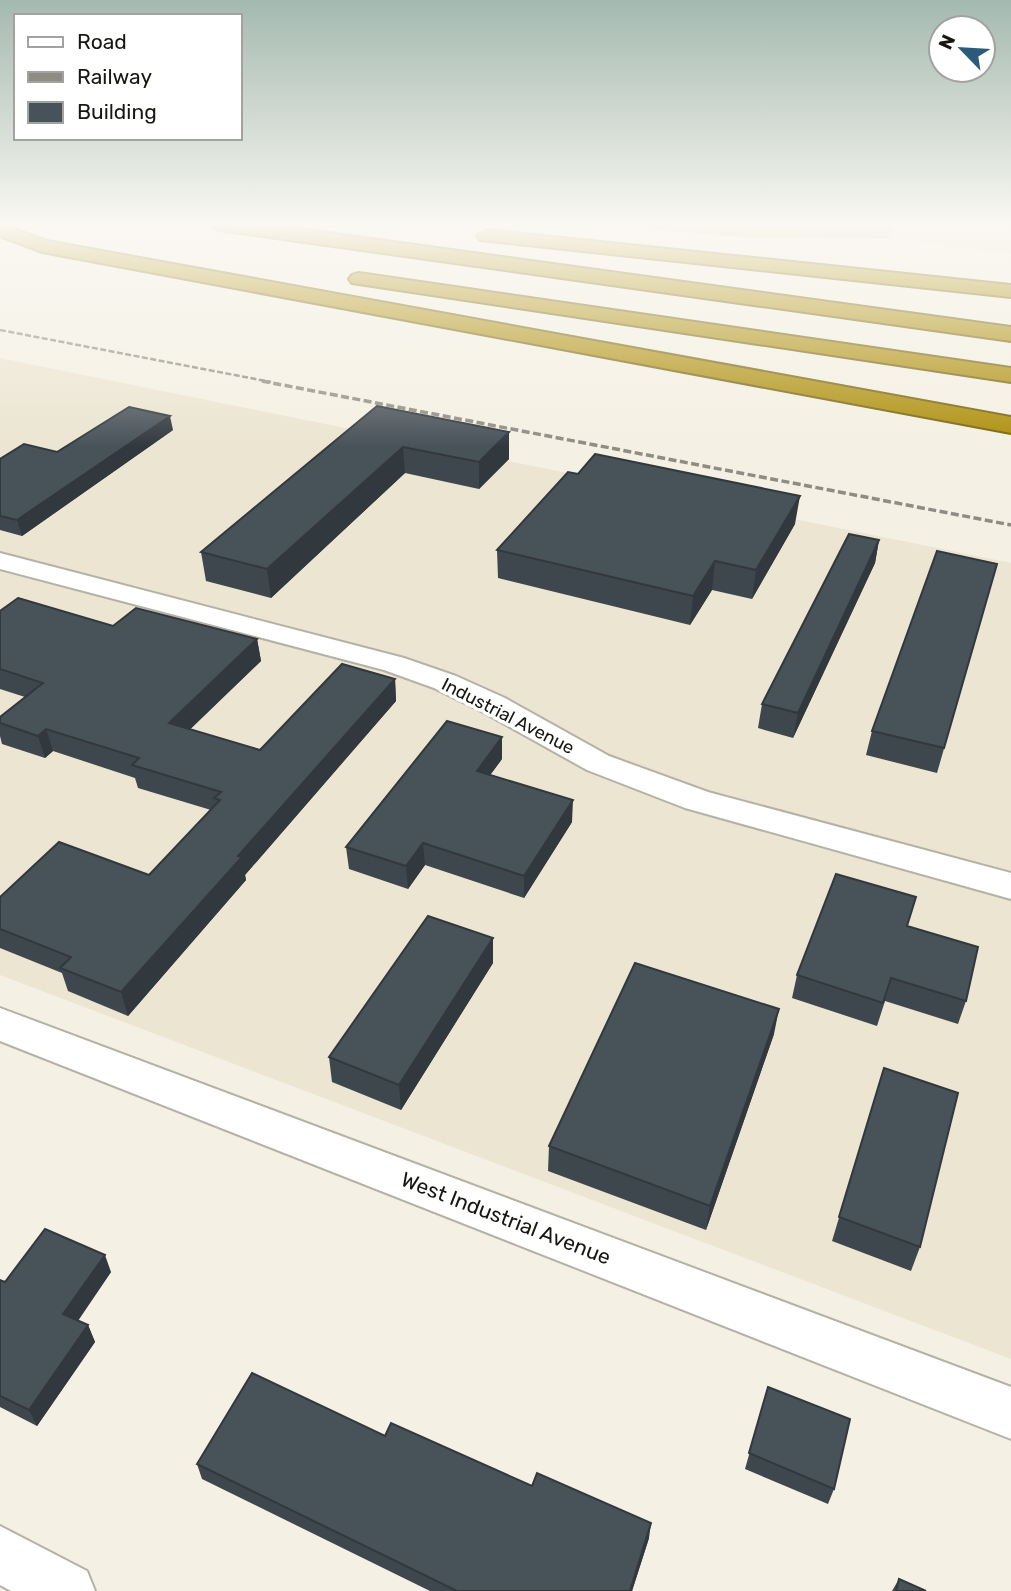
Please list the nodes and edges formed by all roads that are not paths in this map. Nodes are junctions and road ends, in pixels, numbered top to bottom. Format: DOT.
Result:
graph roads {
  1 [pos="325,298"];
  2 [pos="490,298"];
  3 [pos="754,298"];
  4 [pos="1011,334"];
  5 [pos="1011,375"];
  6 [pos="1011,425"];
  7 [pos="0,561"];
  8 [pos="1011,886"];
  9 [pos="0,1024"];
  10 [pos="1011,1413"];
  11 [pos="0,1554"];
  12 [pos="68,1591"];
  1 -- 6 [label="highway"];
  2 -- 5 [label="highway"];
  3 -- 4 [label="highway"];
  7 -- 8 [label="street, Industrial Avenue"];
  9 -- 10 [label="street, West Industrial Avenue"];
  11 -- 12 [label="street"];
}
